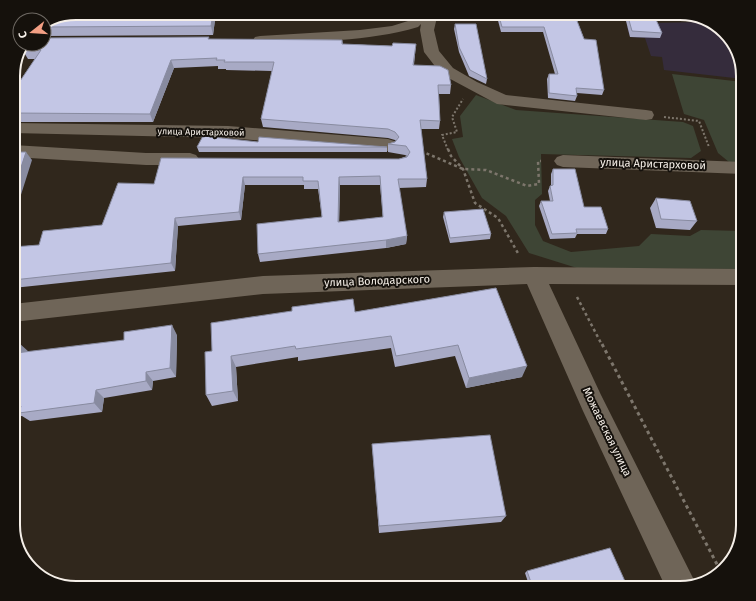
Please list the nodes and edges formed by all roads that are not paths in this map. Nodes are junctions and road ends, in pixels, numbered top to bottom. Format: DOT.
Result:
graph roads {
  1 [pos="418,20"];
  2 [pos="429,20"];
  3 [pos="246,40"];
  4 [pos="646,115"];
  5 [pos="20,128"];
  6 [pos="388,145"];
  7 [pos="20,151"];
  8 [pos="208,159"];
  9 [pos="361,160"];
  10 [pos="399,160"];
  11 [pos="563,161"];
  12 [pos="736,168"];
  13 [pos="534,275"];
  14 [pos="736,277"];
  15 [pos="20,312"];
  16 [pos="679,581"];
  1 -- 3 [label="street"];
  2 -- 4 [label="street"];
  5 -- 6 [label="street, улица Аристарховой"];
  7 -- 8 [label="street"];
  9 -- 10 [label="street"];
  11 -- 12 [label="street, улица Аристарховой"];
  13 -- 14 [label="street, улица Володарского"];
  13 -- 15 [label="street, улица Володарского"];
  13 -- 16 [label="street, Можаевская улица"];
}
